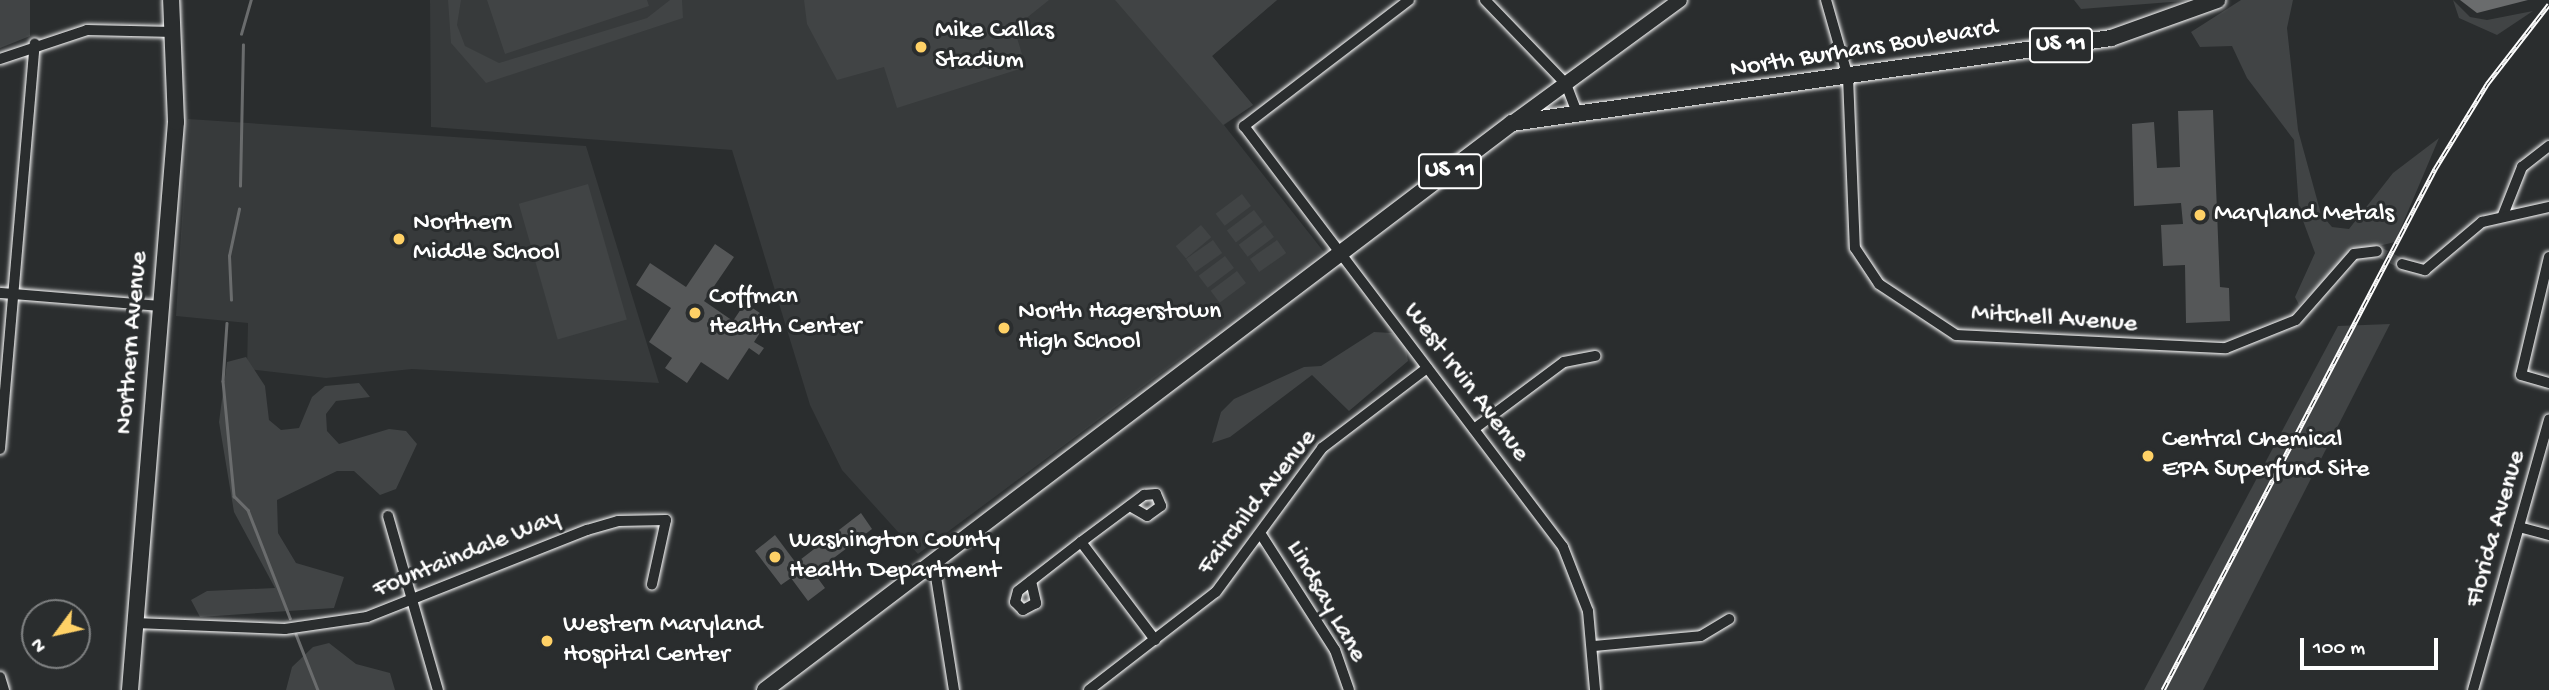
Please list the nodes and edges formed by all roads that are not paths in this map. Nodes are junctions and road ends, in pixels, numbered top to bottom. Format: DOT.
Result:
graph roads {
  1 [pos="171,0"];
  2 [pos="1409,0"];
  3 [pos="1485,0"];
  4 [pos="1680,0"];
  5 [pos="1826,0"];
  6 [pos="2217,0"];
  7 [pos="174,32"];
  8 [pos="34,44"];
  9 [pos="0,59"];
  10 [pos="1848,77"];
  11 [pos="1566,83"];
  12 [pos="1578,116"];
  13 [pos="1512,123"];
  14 [pos="2549,146"];
  15 [pos="2549,207"];
  16 [pos="2503,215"];
  17 [pos="2377,251"];
  18 [pos="1342,255"];
  19 [pos="2549,257"];
  20 [pos="2402,264"];
  21 [pos="0,293"];
  22 [pos="14,294"];
  23 [pos="2544,300"];
  24 [pos="161,306"];
  25 [pos="1595,356"];
  26 [pos="1427,368"];
  27 [pos="2549,383"];
  28 [pos="2549,419"];
  29 [pos="1474,429"];
  30 [pos="0,449"];
  31 [pos="1130,506"];
  32 [pos="388,516"];
  33 [pos="2519,527"];
  34 [pos="2549,535"];
  35 [pos="1262,536"];
  36 [pos="1081,542"];
  37 [pos="934,564"];
  38 [pos="1031,581"];
  39 [pos="652,584"];
  40 [pos="412,604"];
  41 [pos="1729,619"];
  42 [pos="135,623"];
  43 [pos="1155,640"];
  44 [pos="1594,646"];
  45 [pos="0,677"];
  46 [pos="4,690"];
  47 [pos="130,690"];
  48 [pos="438,690"];
  49 [pos="765,690"];
  50 [pos="954,690"];
  51 [pos="1089,690"];
  52 [pos="1349,690"];
  53 [pos="1595,690"];
  54 [pos="2473,690"];
  1 -- 7 [label="main road, Northern Avenue"];
  2 -- 18 [label="street, West Irvin Avenue"];
  3 -- 11 [label="street"];
  4 -- 11 [label="main road"];
  5 -- 10 [label="street, Mitchell Avenue"];
  6 -- 10 [label="main road, North Burhans Boulevard / US 11"];
  7 -- 8 [label="street"];
  7 -- 24 [label="main road, Northern Avenue"];
  8 -- 9 [label="street"];
  8 -- 22 [label="street"];
  10 -- 12 [label="main road, North Burhans Boulevard / US 11"];
  10 -- 17 [label="street, Mitchell Avenue"];
  11 -- 12 [label="street"];
  11 -- 13 [label="main road"];
  12 -- 13 [label="main road, North Burhans Boulevard / US 11"];
  13 -- 18 [label="main road, US 11"];
  14 -- 16 [label="street"];
  15 -- 16 [label="street"];
  16 -- 20 [label="street"];
  18 -- 26 [label="street, West Irvin Avenue"];
  18 -- 37 [label="main road, US 11"];
  19 -- 23 [label="street"];
  21 -- 22 [label="street"];
  22 -- 24 [label="street"];
  22 -- 30 [label="street"];
  23 -- 27 [label="street"];
  24 -- 42 [label="main road, Northern Avenue"];
  25 -- 29 [label="street"];
  26 -- 29 [label="street, West Irvin Avenue"];
  26 -- 35 [label="street, Fairchild Avenue"];
  28 -- 33 [label="street, Florida Avenue"];
  29 -- 44 [label="street, West Irvin Avenue"];
  31 -- 36 [label="street"];
  32 -- 40 [label="street"];
  33 -- 34 [label="street"];
  33 -- 54 [label="street, Florida Avenue"];
  35 -- 43 [label="street, Fairchild Avenue"];
  35 -- 52 [label="street, Lindsay Lane"];
  36 -- 38 [label="street"];
  36 -- 43 [label="street"];
  37 -- 49 [label="main road, US 11"];
  37 -- 50 [label="street"];
  39 -- 40 [label="street, Fountaindale Way"];
  40 -- 42 [label="street, Fountaindale Way"];
  40 -- 48 [label="street"];
  41 -- 44 [label="street"];
  42 -- 47 [label="main road, Northern Avenue"];
  43 -- 51 [label="street, Fairchild Avenue"];
  44 -- 53 [label="street, West Irvin Avenue"];
  45 -- 46 [label="street"];
}
